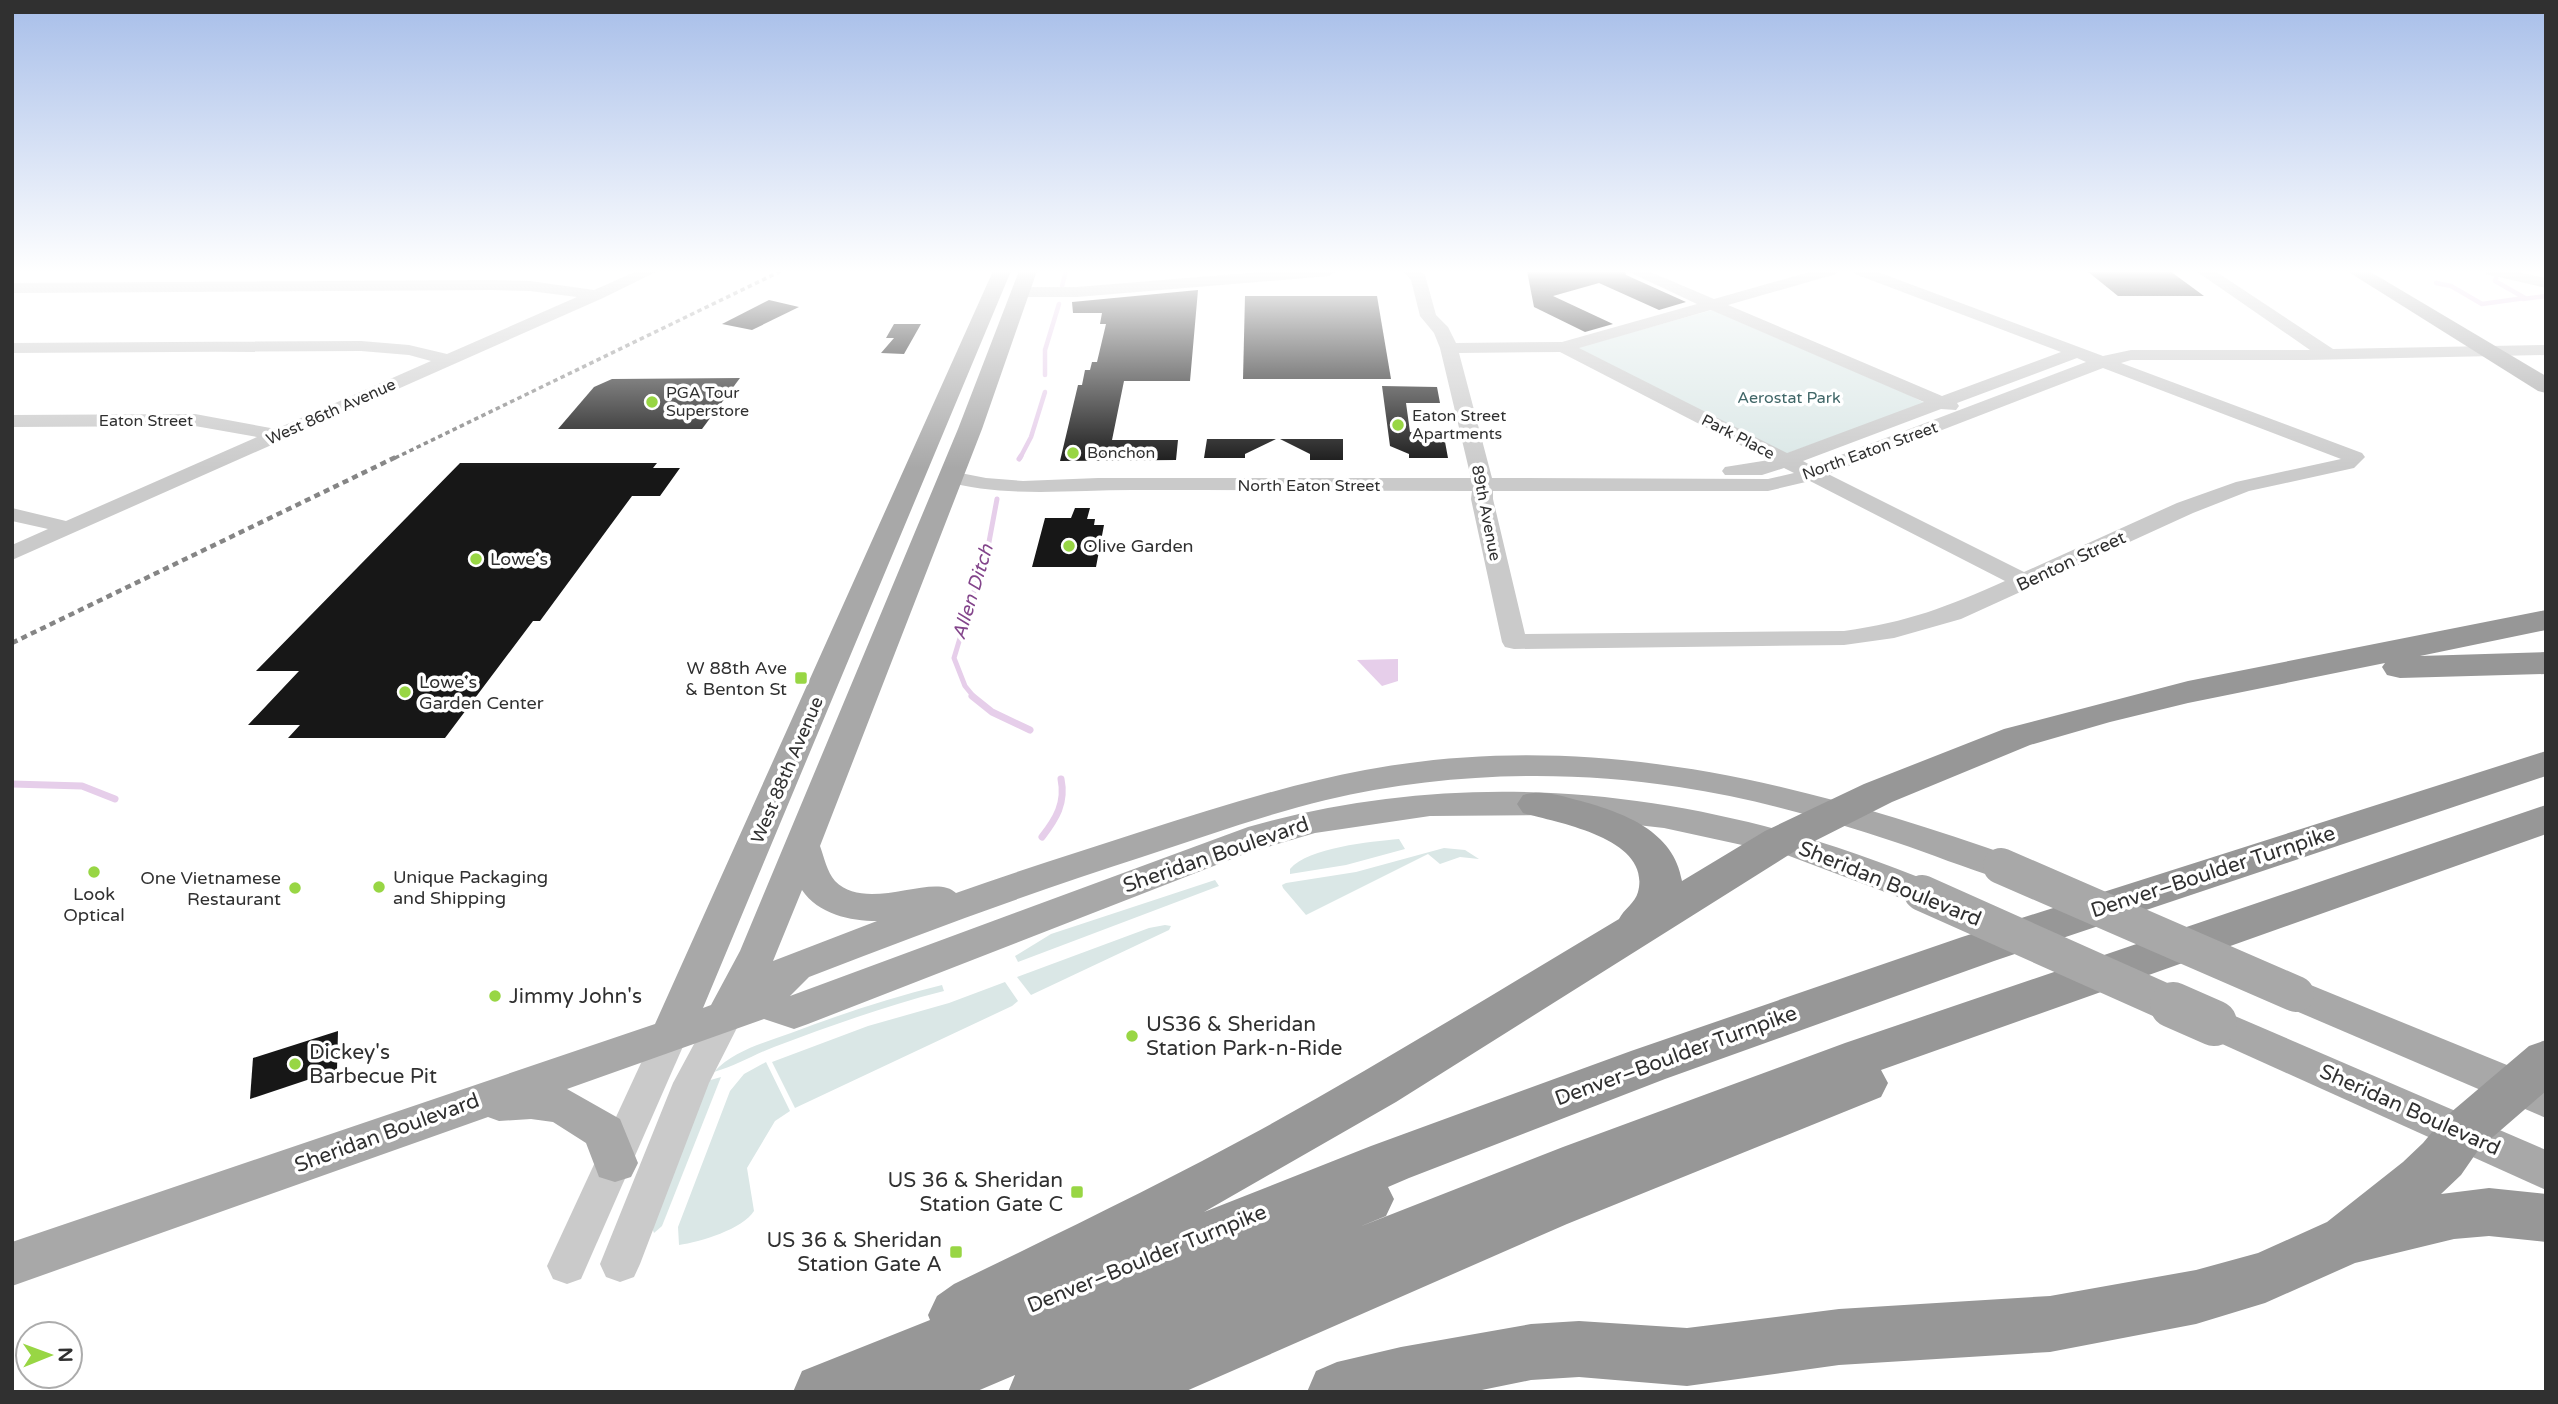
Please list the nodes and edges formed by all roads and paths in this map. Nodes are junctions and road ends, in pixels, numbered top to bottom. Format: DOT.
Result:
graph roads {
  1 [pos="502,337"];
  2 [pos="989,337"];
  3 [pos="1000,337"];
  4 [pos="1445,337"];
  5 [pos="1599,337"];
  6 [pos="1788,337"];
  7 [pos="2036,337"];
  8 [pos="2298,337"];
  9 [pos="2464,337"];
  10 [pos="2513,337"];
  11 [pos="2309,341"];
  12 [pos="1563,347"];
  13 [pos="2481,347"];
  14 [pos="2533,347"];
  15 [pos="12,348"];
  16 [pos="1449,348"];
  17 [pos="2077,352"];
  18 [pos="2327,353"];
  19 [pos="448,360"];
  20 [pos="2105,361"];
  21 [pos="2546,362"];
  22 [pos="2546,386"];
  23 [pos="1941,402"];
  24 [pos="1969,414"];
  25 [pos="12,421"];
  26 [pos="277,435"];
  27 [pos="1783,460"];
  28 [pos="1808,473"];
  29 [pos="950,477"];
  30 [pos="1480,477"];
  31 [pos="12,514"];
  32 [pos="68,529"];
  33 [pos="12,553"];
  34 [pos="2025,582"];
  35 [pos="2546,620"];
  36 [pos="1514,642"];
  37 [pos="2546,663"];
  38 [pos="2204,689"];
  39 [pos="2546,763"];
  40 [pos="2546,783"];
  41 [pos="1537,804"];
  42 [pos="1843,811"];
  43 [pos="2546,819"];
  44 [pos="1780,841"];
  45 [pos="2546,842"];
  46 [pos="801,844"];
  47 [pos="996,892"];
  48 [pos="1630,932"];
  49 [pos="744,1009"];
  50 [pos="671,1035"];
  51 [pos="2536,1083"];
  52 [pos="462,1106"];
  53 [pos="2461,1133"];
  54 [pos="615,1163"];
  55 [pos="2546,1171"];
  56 [pos="2546,1218"];
  57 [pos="2347,1240"];
  58 [pos="12,1264"];
  59 [pos="620,1264"];
  60 [pos="568,1266"];
  61 [pos="902,1375"];
  62 [pos="823,1392"];
  63 [pos="1038,1392"];
  64 [pos="1114,1392"];
  65 [pos="1337,1392"];
  1 -- 19 [label="street, West 86th Avenue"];
  2 -- 50 [label="main road, West 88th Avenue"];
  3 -- 29 [label="main road"];
  4 -- 16 [label="street, 89th Avenue"];
  5 -- 12 [label="street"];
  6 -- 23 [label="street"];
  7 -- 17 [label="street"];
  8 -- 11 [label="street"];
  9 -- 13 [label="main road"];
  10 -- 14 [label="main road"];
  11 -- 13 [label="street, North Eaton Street"];
  11 -- 17 [label="street, North Eaton Street"];
  11 -- 18 [label="street"];
  12 -- 16 [label="street"];
  12 -- 27 [label="street, Park Place"];
  13 -- 14 [label="street, North Eaton Street"];
  13 -- 18 [label="street, North Eaton Street"];
  13 -- 22 [label="main road"];
  14 -- 21 [label="main road"];
  15 -- 19 [label="street"];
  16 -- 30 [label="street, 89th Avenue"];
  17 -- 20 [label="street"];
  17 -- 23 [label="street, North Eaton Street"];
  18 -- 20 [label="street, North Eaton Street"];
  19 -- 26 [label="street, West 86th Avenue"];
  20 -- 24 [label="street, North Eaton Street"];
  20 -- 34 [label="street, Benton Street"];
  23 -- 24 [label="street"];
  23 -- 27 [label="street, North Eaton Street"];
  24 -- 28 [label="street, North Eaton Street"];
  25 -- 26 [label="street, Eaton Street"];
  26 -- 32 [label="street, West 86th Avenue"];
  27 -- 28 [label="street, Park Place"];
  27 -- 30 [label="street, North Eaton Street"];
  28 -- 30 [label="street, North Eaton Street"];
  28 -- 34 [label="street, Park Place"];
  29 -- 30 [label="street, North Eaton Street"];
  29 -- 46 [label="main road"];
  30 -- 36 [label="street, 89th Avenue"];
  31 -- 32 [label="street"];
  32 -- 33 [label="street, West 86th Avenue"];
  34 -- 36 [label="street, Benton Street"];
  35 -- 38 [label="highway"];
  37 -- 38 [label="highway"];
  38 -- 42 [label="highway"];
  39 -- 61 [label="highway, Denver–Boulder Turnpike"];
  40 -- 61 [label="highway"];
  41 -- 44 [label="main road, Sheridan Boulevard"];
  41 -- 48 [label="highway"];
  41 -- 49 [label="main road, Sheridan Boulevard"];
  42 -- 44 [label="highway"];
  42 -- 47 [label="main road, Sheridan Boulevard"];
  42 -- 51 [label="main road, Sheridan Boulevard, bridge"];
  43 -- 63 [label="highway"];
  44 -- 48 [label="highway"];
  44 -- 53 [label="main road, Sheridan Boulevard, bridge"];
  45 -- 64 [label="highway"];
  46 -- 47 [label="main road"];
  46 -- 49 [label="main road"];
  47 -- 49 [label="main road, Sheridan Boulevard"];
  48 -- 61 [label="highway"];
  49 -- 50 [label="main road, Sheridan Boulevard"];
  49 -- 59 [label="street"];
  50 -- 52 [label="main road, Sheridan Boulevard"];
  50 -- 54 [label="street, West 88th Avenue"];
  51 -- 53 [label="highway"];
  52 -- 54 [label="main road"];
  52 -- 58 [label="main road, Sheridan Boulevard"];
  53 -- 55 [label="main road, Sheridan Boulevard"];
  53 -- 57 [label="highway"];
  54 -- 60 [label="street, West 88th Avenue"];
  56 -- 57 [label="highway"];
  57 -- 65 [label="highway"];
  61 -- 62 [label="highway, Denver–Boulder Turnpike"];
}
